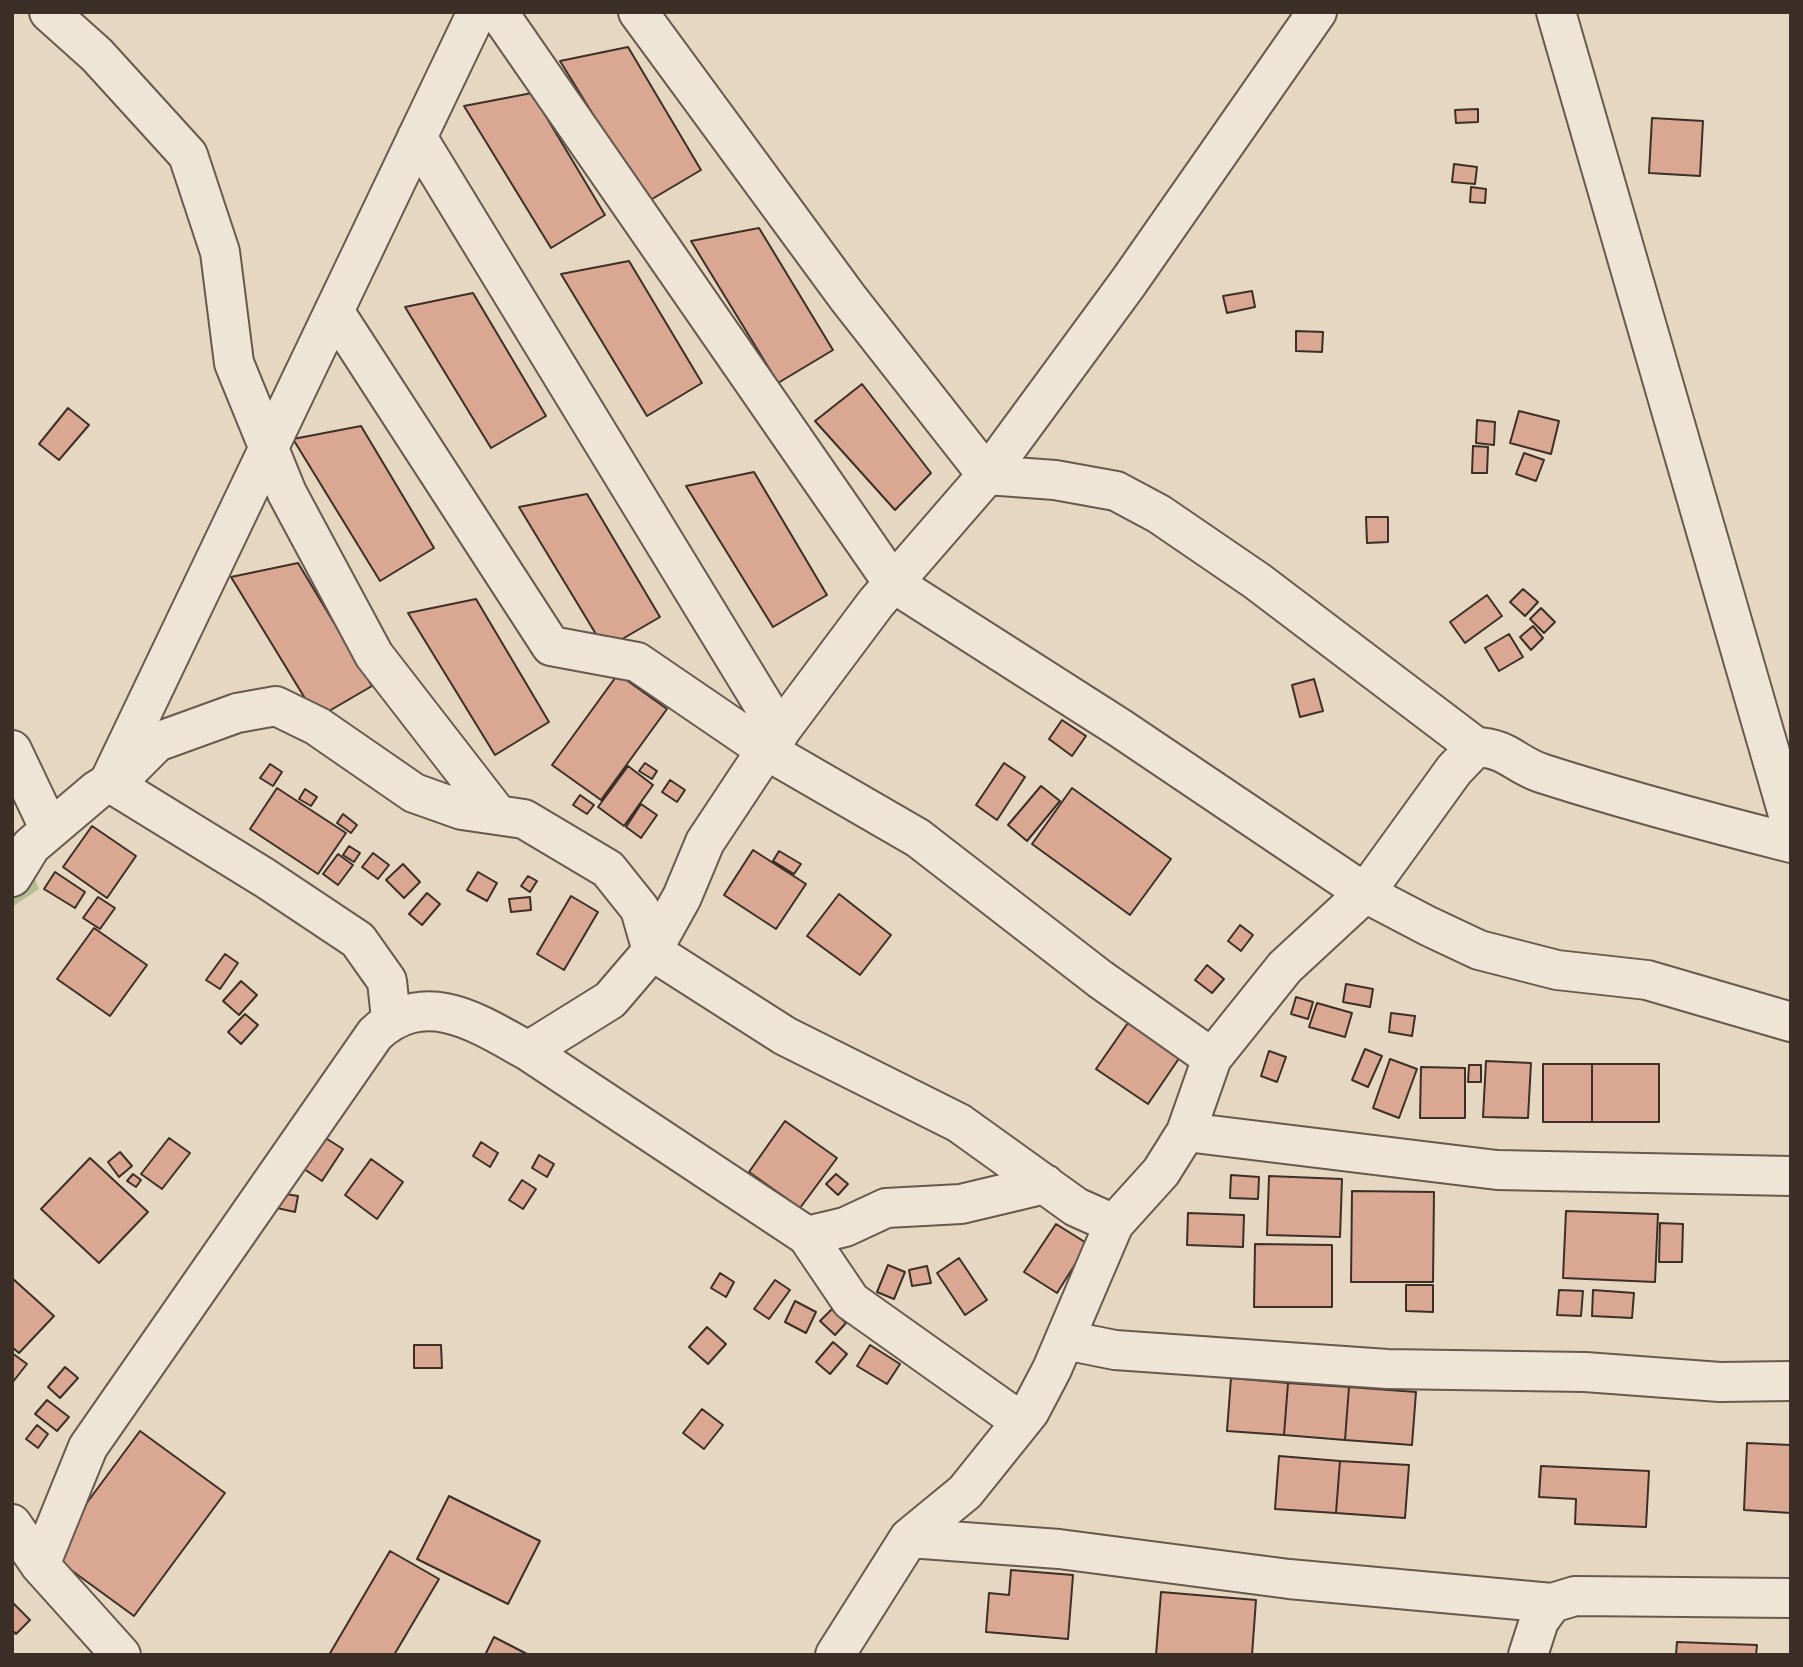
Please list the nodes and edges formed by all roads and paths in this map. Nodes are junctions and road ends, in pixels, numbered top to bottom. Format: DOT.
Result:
graph roads {
  1 [pos="49,12"];
  2 [pos="477,12"];
  3 [pos="498,12"];
  4 [pos="638,12"];
  5 [pos="1317,12"];
  6 [pos="1556,12"];
  7 [pos="417,138"];
  8 [pos="334,311"];
  9 [pos="269,448"];
  10 [pos="988,475"];
  11 [pos="893,583"];
  12 [pos="773,741"];
  13 [pos="1476,747"];
  14 [pos="12,750"];
  15 [pos="109,782"];
  16 [pos="498,815"];
  17 [pos="1791,825"];
  18 [pos="50,830"];
  19 [pos="1791,843"];
  20 [pos="12,877"];
  21 [pos="1365,893"];
  22 [pos="652,951"];
  23 [pos="391,1019"];
  24 [pos="1791,1022"];
  25 [pos="528,1051"];
  26 [pos="1212,1058"];
  27 [pos="1186,1132"];
  28 [pos="1791,1176"];
  29 [pos="1045,1184"];
  30 [pos="1114,1224"];
  31 [pos="807,1236"];
  32 [pos="1065,1340"];
  33 [pos="1791,1381"];
  34 [pos="1020,1421"];
  35 [pos="12,1524"];
  36 [pos="909,1538"];
  37 [pos="40,1565"];
  38 [pos="1791,1598"];
  39 [pos="1552,1603"];
  40 [pos="121,1655"];
  41 [pos="835,1655"];
  42 [pos="1528,1655"];
  1 -- 9 [label="street"];
  2 -- 7 [label="street"];
  3 -- 11 [label="street"];
  4 -- 10 [label="street"];
  5 -- 10 [label="street"];
  6 -- 17 [label="street"];
  7 -- 8 [label="street"];
  7 -- 12 [label="street"];
  8 -- 9 [label="street"];
  8 -- 12 [label="street"];
  9 -- 15 [label="street"];
  9 -- 16 [label="street"];
  10 -- 11 [label="street"];
  10 -- 13 [label="street"];
  11 -- 12 [label="street"];
  11 -- 21 [label="street"];
  12 -- 22 [label="street"];
  12 -- 26 [label="street"];
  13 -- 19 [label="street"];
  13 -- 21 [label="street"];
  14 -- 18 [label="street"];
  15 -- 16 [label="street"];
  15 -- 18 [label="street"];
  15 -- 23 [label="street"];
  16 -- 22 [label="street"];
  18 -- 20 [label="street"];
  21 -- 24 [label="street"];
  21 -- 26 [label="street"];
  22 -- 25 [label="street"];
  22 -- 29 [label="street"];
  23 -- 25 [label="street"];
  23 -- 37 [label="street"];
  25 -- 31 [label="street"];
  26 -- 27 [label="street"];
  27 -- 28 [label="street"];
  27 -- 30 [label="street"];
  29 -- 30 [label="street"];
  29 -- 31 [label="street"];
  30 -- 32 [label="street"];
  31 -- 34 [label="street"];
  32 -- 33 [label="street"];
  32 -- 34 [label="street"];
  34 -- 36 [label="street"];
  35 -- 37 [label="street"];
  36 -- 39 [label="street"];
  36 -- 41 [label="street"];
  37 -- 40 [label="street"];
  38 -- 39 [label="street"];
  39 -- 42 [label="street"];
}
